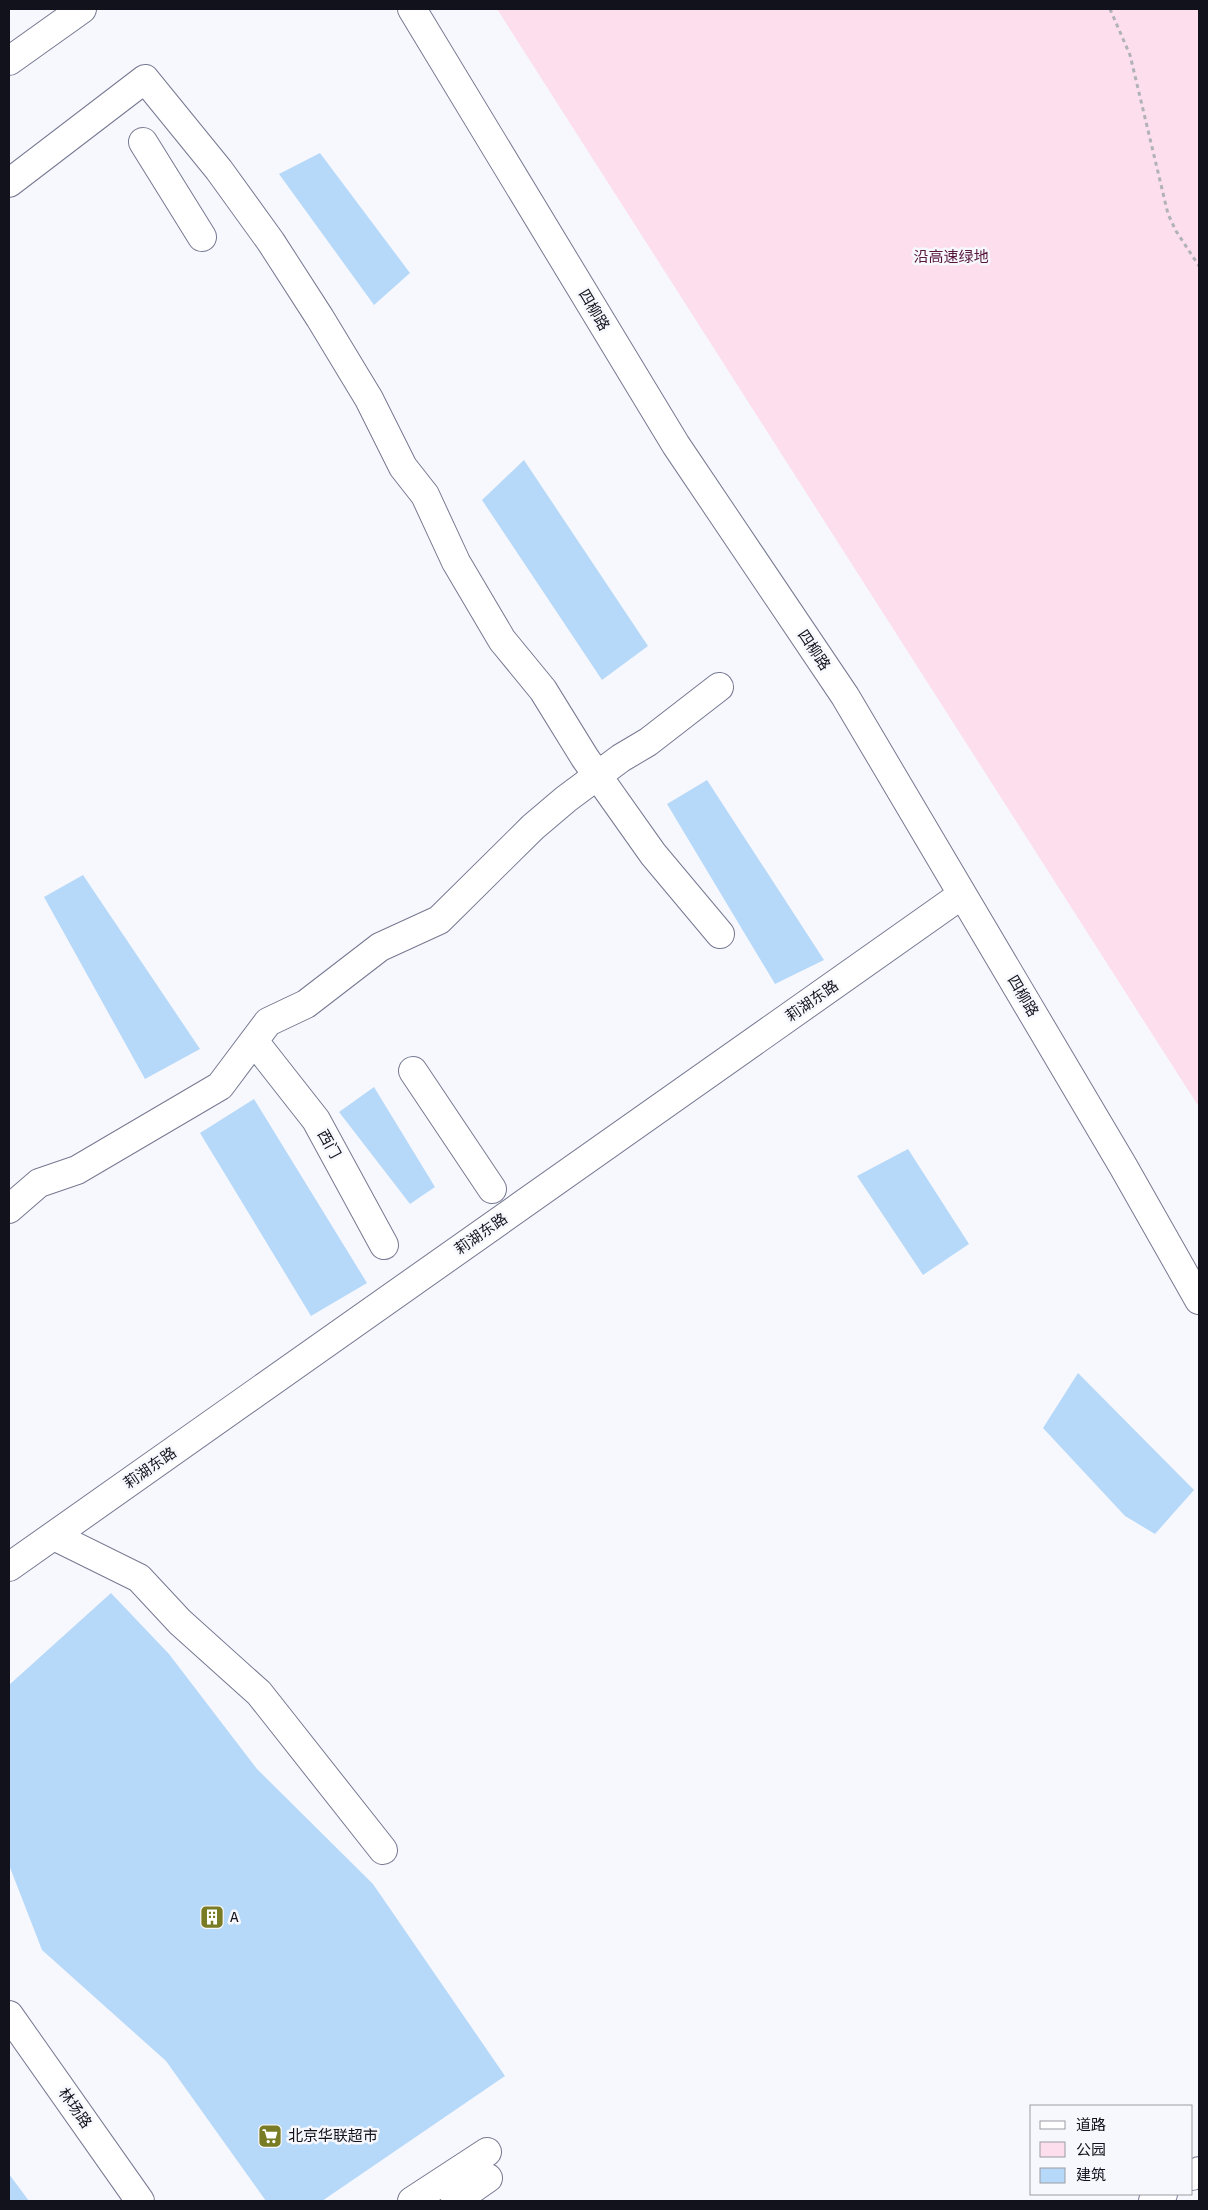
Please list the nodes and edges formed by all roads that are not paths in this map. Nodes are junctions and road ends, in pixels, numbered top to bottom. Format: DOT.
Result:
graph roads {
  1 [pos="82,9"];
  2 [pos="412,9"];
  3 [pos="9,61"];
  4 [pos="143,142"];
  5 [pos="9,183"];
  6 [pos="202,237"];
  7 [pos="719,687"];
  8 [pos="953,901"];
  9 [pos="720,934"];
  10 [pos="261,1050"];
  11 [pos="413,1071"];
  12 [pos="492,1189"];
  13 [pos="9,1209"];
  14 [pos="384,1245"];
  15 [pos="1199,1300"];
  16 [pos="54,1536"];
  17 [pos="9,1567"];
  18 [pos="383,1850"];
  19 [pos="9,2015"];
  20 [pos="140,2201"];
  21 [pos="412,2201"];
  22 [pos="456,2201"];
  1 -- 3 [label="street"];
  2 -- 15 [label="street, 四柳路"];
  4 -- 6 [label="street"];
  5 -- 9 [label="street"];
  7 -- 13 [label="street"];
  8 -- 16 [label="street, 莉湖东路"];
  10 -- 14 [label="street, 西门"];
  11 -- 12 [label="street"];
  16 -- 17 [label="street, 莉湖东路"];
  16 -- 18 [label="street"];
  19 -- 20 [label="street, 林场路"];
  21 -- 22 [label="street"];
}
